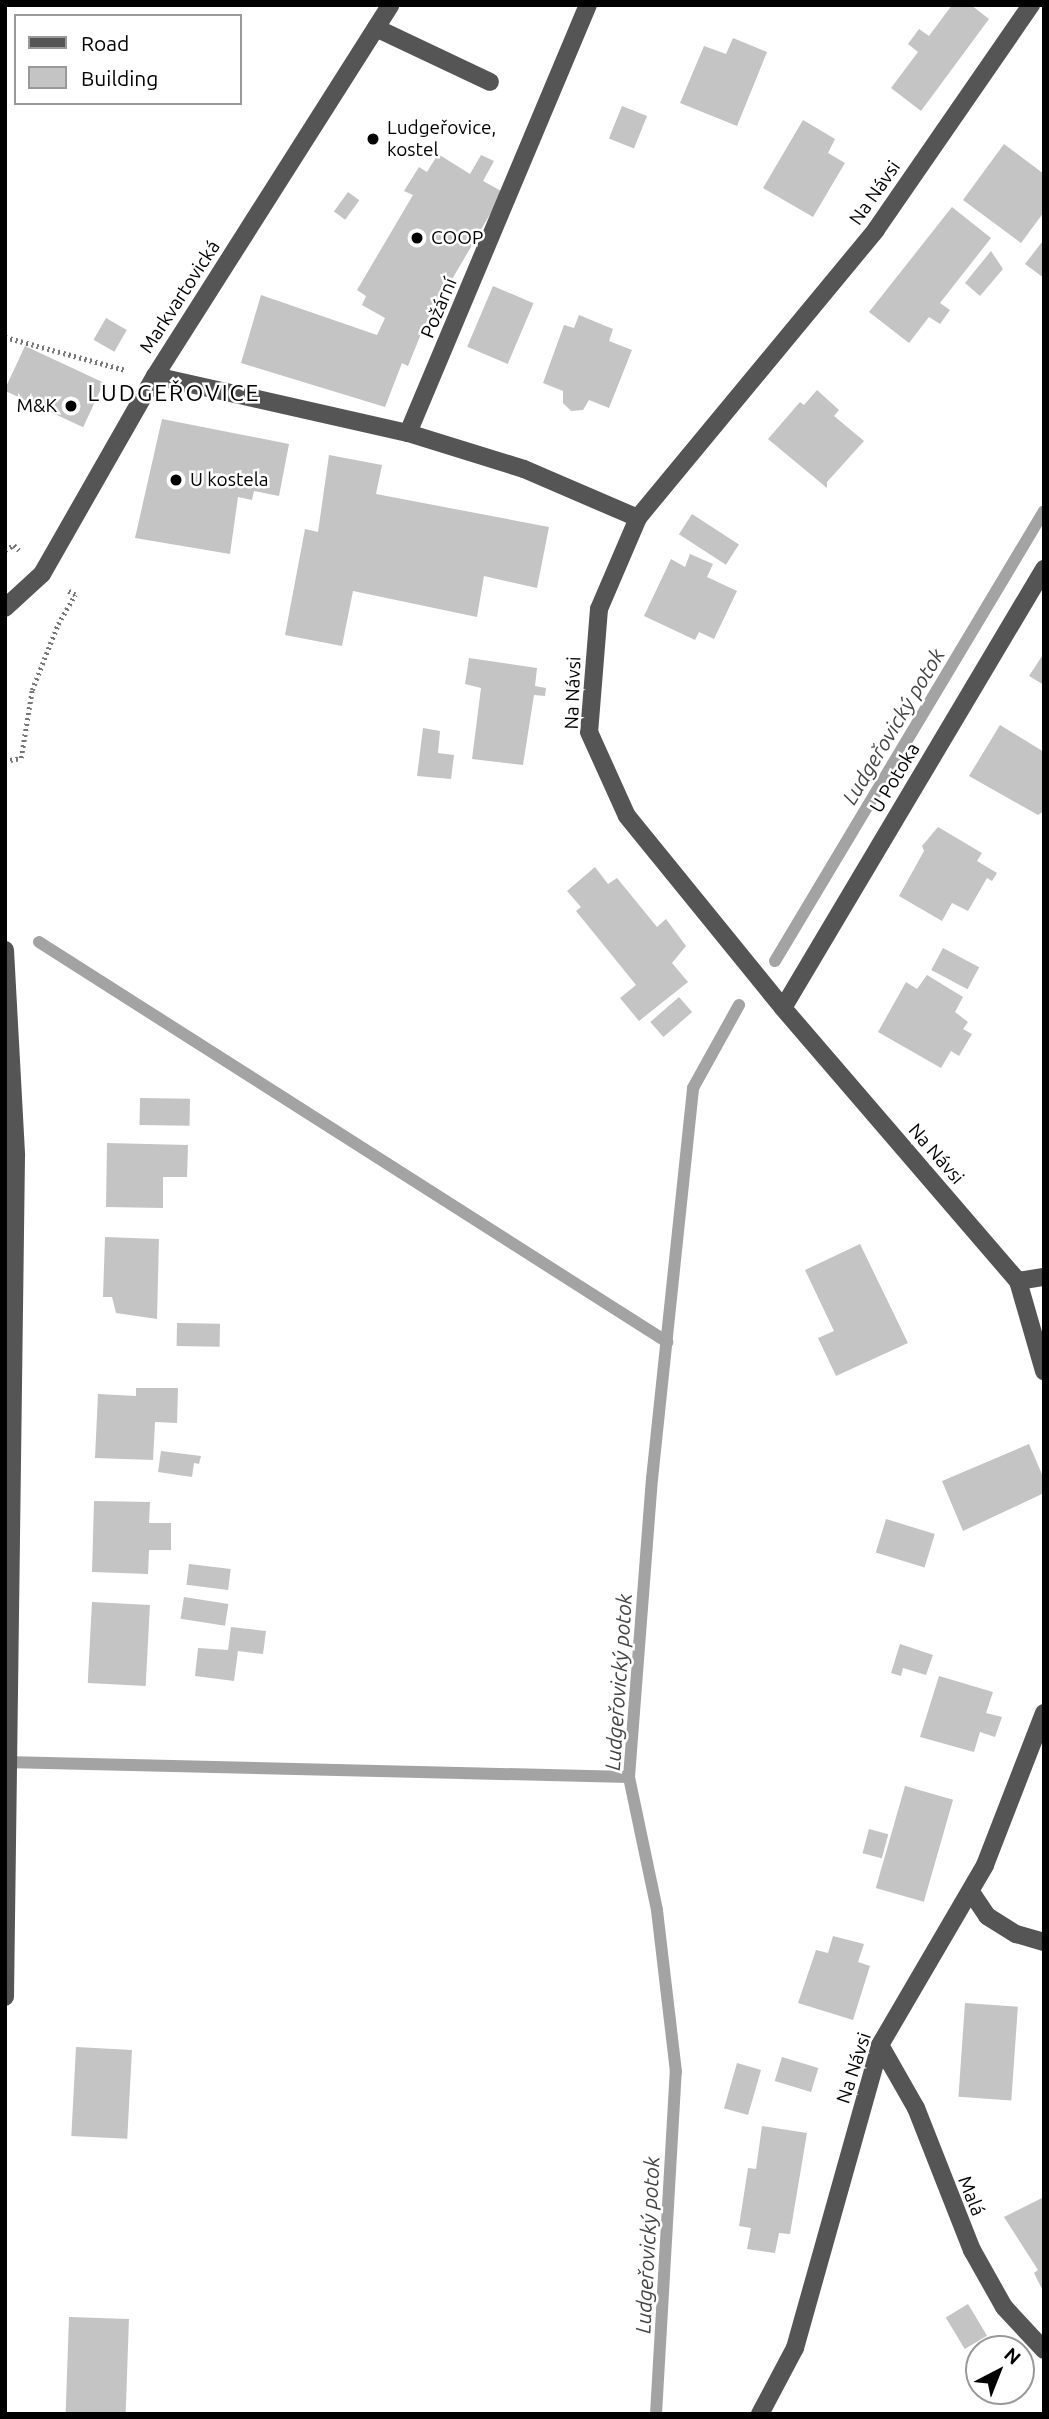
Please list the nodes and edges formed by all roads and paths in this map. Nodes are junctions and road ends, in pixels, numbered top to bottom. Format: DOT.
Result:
graph roads {
  1 [pos="390,5"];
  2 [pos="588,5"];
  3 [pos="1031,5"];
  4 [pos="376,27"];
  5 [pos="490,82"];
  6 [pos="5,337"];
  7 [pos="155,376"];
  8 [pos="408,433"];
  9 [pos="638,518"];
  10 [pos="5,550"];
  11 [pos="1044,569"];
  12 [pos="42,573"];
  13 [pos="5,608"];
  14 [pos="5,761"];
  15 [pos="5,950"];
  16 [pos="783,1008"];
  17 [pos="1044,1277"];
  18 [pos="1018,1281"];
  19 [pos="1044,1371"];
  20 [pos="10,1513"];
  21 [pos="1044,1713"];
  22 [pos="971,1892"];
  23 [pos="6,1934"];
  24 [pos="1044,1942"];
  25 [pos="5,1997"];
  26 [pos="880,2045"];
  27 [pos="1044,2350"];
  28 [pos="760,2414"];
  1 -- 4 [label="street, Markvartovická"];
  2 -- 8 [label="street, Požární"];
  3 -- 9 [label="street, Na Návsi"];
  4 -- 5 [label="street"];
  4 -- 7 [label="street, Markvartovická"];
  6 -- 7 [label="path"];
  7 -- 8 [label="street"];
  7 -- 12 [label="street, Markvartovická"];
  8 -- 9 [label="street"];
  9 -- 16 [label="street, Na Návsi"];
  10 -- 12 [label="path"];
  11 -- 16 [label="street, U Potoka"];
  12 -- 13 [label="street, Markvartovická"];
  12 -- 14 [label="path"];
  15 -- 20 [label="street"];
  16 -- 18 [label="street, Na Návsi"];
  17 -- 18 [label="street"];
  18 -- 19 [label="street, Na Návsi"];
  20 -- 23 [label="street"];
  21 -- 22 [label="street, Na Návsi"];
  22 -- 24 [label="street"];
  22 -- 26 [label="street, Na Návsi"];
  23 -- 25 [label="street"];
  26 -- 27 [label="street, Malá"];
  26 -- 28 [label="street, Na Návsi"];
}
